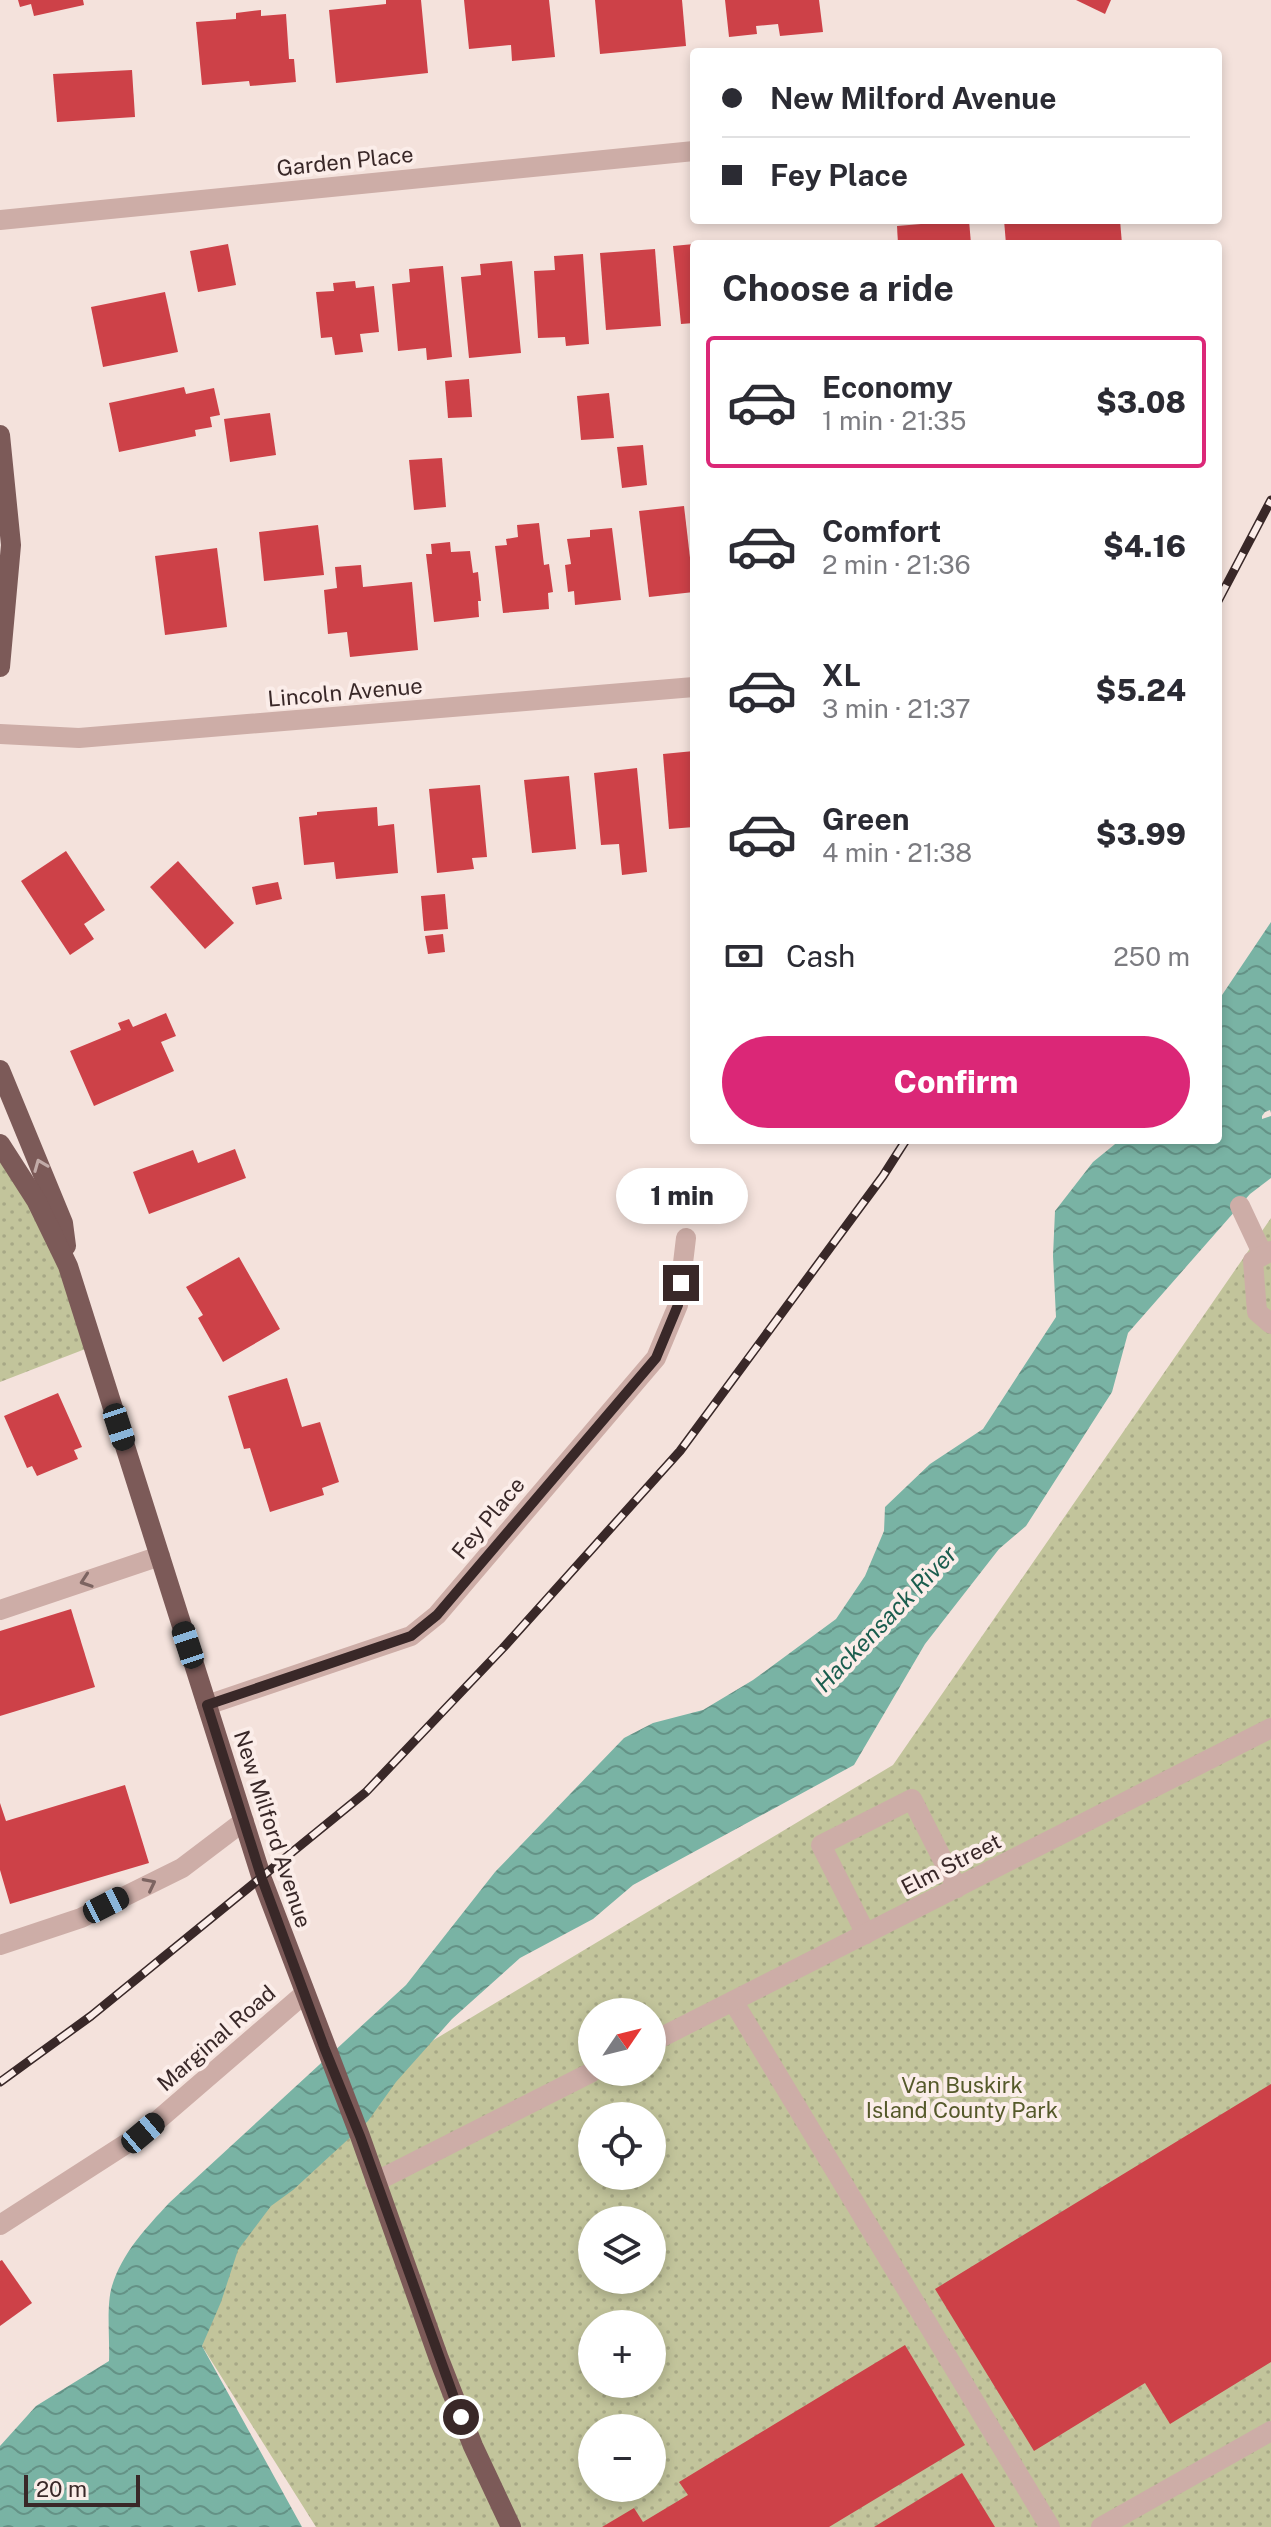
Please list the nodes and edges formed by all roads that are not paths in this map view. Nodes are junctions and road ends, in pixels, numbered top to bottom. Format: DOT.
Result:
graph roads {
  1 [pos="690,151"];
  2 [pos="0,220"];
  3 [pos="0,435"];
  4 [pos="0,667"];
  5 [pos="690,687"];
  6 [pos="0,734"];
  7 [pos="0,1070"];
  8 [pos="0,1144"];
  9 [pos="1240,1206"];
  10 [pos="686,1238"];
  11 [pos="1267,1253"];
  12 [pos="68,1266"];
  13 [pos="1271,1324"];
  14 [pos="160,1556"];
  15 [pos="0,1610"];
  16 [pos="207,1705"];
  17 [pos="1271,1728"];
  18 [pos="244,1821"];
  19 [pos="957,1888"];
  20 [pos="866,1934"];
  21 [pos="0,1945"];
  22 [pos="304,1994"];
  23 [pos="733,2001"];
  24 [pos="666,2035"];
  25 [pos="578,2079"];
  26 [pos="375,2182"];
  27 [pos="0,2225"];
  28 [pos="1271,2431"];
  29 [pos="511,2527"];
  30 [pos="1050,2527"];
  31 [pos="1101,2527"];
  1 -- 2 [label="street, Garden Place"];
  3 -- 4 [label="main road"];
  5 -- 6 [label="street, Lincoln Avenue"];
  12 -- 7 [label="main road, one-way"];
  8 -- 12 [label="main road, New Milford Avenue"];
  9 -- 11 [label="street"];
  10 -- 16 [label="street, Fey Place"];
  11 -- 13 [label="street"];
  12 -- 14 [label="main road, New Milford Avenue"];
  14 -- 15 [label="street, one-way"];
  14 -- 16 [label="main road, New Milford Avenue"];
  16 -- 18 [label="main road, New Milford Avenue"];
  17 -- 19 [label="street, Elm Street"];
  21 -- 18 [label="street, one-way"];
  18 -- 22 [label="main road, New Milford Avenue"];
  19 -- 20 [label="street, Elm Street"];
  19 -- 20 [label="street"];
  20 -- 23 [label="street, Elm Street"];
  22 -- 26 [label="main road, New Milford Avenue"];
  22 -- 27 [label="street, Marginal Road"];
  23 -- 24 [label="street, Elm Street"];
  23 -- 30 [label="street"];
  25 -- 26 [label="street"];
  26 -- 29 [label="main road, New Milford Avenue"];
  28 -- 31 [label="street"];
}
